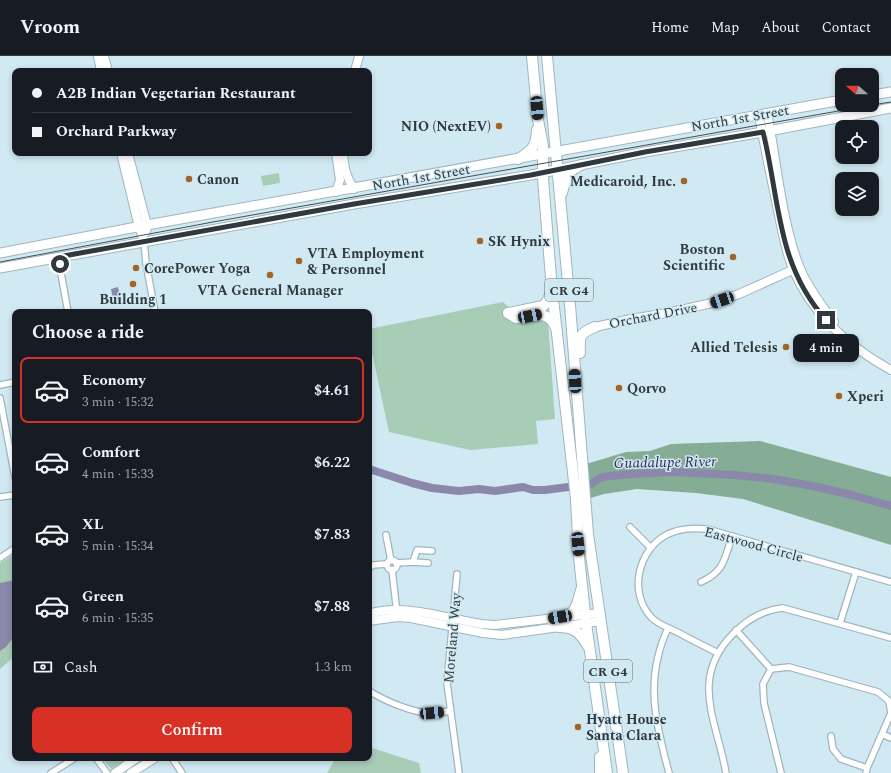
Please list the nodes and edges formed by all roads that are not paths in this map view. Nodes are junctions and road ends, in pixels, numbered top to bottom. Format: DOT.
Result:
graph roads {
  1 [pos="98,56"];
  2 [pos="104,56"];
  3 [pos="359,56"];
  4 [pos="532,56"];
  5 [pos="546,56"];
  6 [pos="100,68"];
  7 [pos="107,68"];
  8 [pos="356,68"];
  9 [pos="891,92"];
  10 [pos="879,94"];
  11 [pos="835,101"];
  12 [pos="891,108"];
  13 [pos="763,114"];
  14 [pos="538,120"];
  15 [pos="767,131"];
  16 [pos="556,152"];
  17 [pos="543,154"];
  18 [pos="122,156"];
  19 [pos="129,156"];
  20 [pos="336,156"];
  21 [pos="343,156"];
  22 [pos="518,159"];
  23 [pos="581,165"];
  24 [pos="557,169"];
  25 [pos="543,172"];
  26 [pos="354,189"];
  27 [pos="336,192"];
  28 [pos="560,201"];
  29 [pos="143,226"];
  30 [pos="144,241"];
  31 [pos="0,254"];
  32 [pos="58,257"];
  33 [pos="0,268"];
  34 [pos="796,268"];
  35 [pos="552,290"];
  36 [pos="570,305"];
  37 [pos="67,309"];
  38 [pos="154,309"];
  39 [pos="595,327"];
  40 [pos="556,328"];
  41 [pos="864,351"];
  42 [pos="891,365"];
  43 [pos="891,370"];
  44 [pos="575,381"];
  45 [pos="12,382"];
  46 [pos="0,384"];
  47 [pos="0,398"];
  48 [pos="577,457"];
  49 [pos="12,461"];
  50 [pos="12,495"];
  51 [pos="0,497"];
  52 [pos="581,498"];
  53 [pos="630,527"];
  54 [pos="386,535"];
  55 [pos="732,536"];
  56 [pos="650,547"];
  57 [pos="12,550"];
  58 [pos="432,551"];
  59 [pos="0,558"];
  60 [pos="413,562"];
  61 [pos="391,563"];
  62 [pos="428,563"];
  63 [pos="372,566"];
  64 [pos="392,570"];
  65 [pos="856,572"];
  66 [pos="457,574"];
  67 [pos="701,582"];
  68 [pos="891,582"];
  69 [pos="582,584"];
  70 [pos="372,613"];
  71 [pos="397,613"];
  72 [pos="600,617"];
  73 [pos="586,618"];
  74 [pos="550,619"];
  75 [pos="372,620"];
  76 [pos="453,623"];
  77 [pos="840,623"];
  78 [pos="558,627"];
  79 [pos="668,628"];
  80 [pos="736,630"];
  81 [pos="891,638"];
  82 [pos="590,650"];
  83 [pos="718,653"];
  84 [pos="771,669"];
  85 [pos="372,693"];
  86 [pos="450,711"];
  87 [pos="891,713"];
  88 [pos="882,734"];
  89 [pos="831,736"];
  90 [pos="891,738"];
  91 [pos="602,741"];
  92 [pos="70,761"];
  93 [pos="98,761"];
  94 [pos="133,761"];
  95 [pos="150,761"];
  96 [pos="174,761"];
  97 [pos="867,770"];
  98 [pos="51,773"];
  99 [pos="107,773"];
  100 [pos="115,773"];
  101 [pos="131,773"];
  102 [pos="182,773"];
  103 [pos="459,773"];
  104 [pos="600,773"];
  105 [pos="607,773"];
  106 [pos="623,773"];
  107 [pos="669,773"];
  108 [pos="726,773"];
  109 [pos="781,773"];
  1 -- 6 [label="main road"];
  2 -- 7 [label="main road"];
  3 -- 8 [label="main road"];
  4 -- 14 [label="highway, CR G4"];
  5 -- 16 [label="highway, CR G4"];
  9 -- 10 [label="main road"];
  11 -- 13 [label="main road, North 1st Street"];
  12 -- 15 [label="main road, North 1st Street"];
  13 -- 15 [label="main road"];
  13 -- 16 [label="main road, North 1st Street"];
  14 -- 17 [label="highway, CR G4"];
  14 -- 22 [label="highway"];
  15 -- 23 [label="main road, North 1st Street"];
  15 -- 34 [label="main road"];
  16 -- 17 [label="main road, North 1st Street"];
  16 -- 24 [label="highway, CR G4"];
  17 -- 22 [label="main road, North 1st Street"];
  17 -- 25 [label="highway, CR G4"];
  18 -- 29 [label="main road"];
  19 -- 29 [label="main road"];
  20 -- 27 [label="main road"];
  21 -- 26 [label="main road"];
  22 -- 26 [label="main road, North 1st Street"];
  23 -- 24 [label="main road, North 1st Street"];
  23 -- 28 [label="highway"];
  24 -- 25 [label="main road, North 1st Street"];
  24 -- 28 [label="highway, CR G4"];
  25 -- 30 [label="main road, North 1st Street"];
  25 -- 35 [label="highway, CR G4"];
  26 -- 27 [label="main road, North 1st Street"];
  27 -- 29 [label="main road, North 1st Street"];
  28 -- 36 [label="highway, CR G4"];
  29 -- 30 [label="main road"];
  29 -- 31 [label="main road, North 1st Street"];
  30 -- 32 [label="main road, North 1st Street"];
  30 -- 38 [label="street"];
  32 -- 33 [label="main road, North 1st Street"];
  32 -- 37 [label="street"];
  34 -- 39 [label="main road, Orchard Drive"];
  34 -- 41 [label="main road"];
  35 -- 40 [label="highway, CR G4"];
  35 -- 40 [label="highway"];
  36 -- 39 [label="highway"];
  36 -- 44 [label="highway, CR G4"];
  39 -- 44 [label="highway"];
  40 -- 48 [label="highway, CR G4"];
  41 -- 42 [label="main road"];
  41 -- 43 [label="main road"];
  44 -- 48 [label="highway, CR G4"];
  45 -- 46 [label="street"];
  47 -- 49 [label="street"];
  48 -- 52 [label="highway, CR G4"];
  50 -- 51 [label="street"];
  52 -- 69 [label="highway, CR G4"];
  52 -- 72 [label="highway, CR G4"];
  53 -- 56 [label="street"];
  54 -- 61 [label="street"];
  55 -- 56 [label="street, Eastwood Circle"];
  55 -- 65 [label="street, Eastwood Circle"];
  55 -- 67 [label="street"];
  56 -- 79 [label="street, Eastwood Circle"];
  57 -- 59 [label="street"];
  58 -- 60 [label="street"];
  60 -- 61 [label="street"];
  60 -- 62 [label="street"];
  61 -- 63 [label="street"];
  61 -- 64 [label="street"];
  61 -- 64 [label="street"];
  64 -- 71 [label="street"];
  65 -- 68 [label="street, Eastwood Circle"];
  65 -- 77 [label="street"];
  66 -- 76 [label="street, Moreland Way"];
  69 -- 73 [label="highway, CR G4"];
  69 -- 74 [label="highway"];
  70 -- 71 [label="main road"];
  71 -- 75 [label="main road"];
  71 -- 76 [label="main road"];
  72 -- 73 [label="main road"];
  72 -- 106 [label="highway, CR G4"];
  73 -- 74 [label="main road"];
  73 -- 78 [label="main road"];
  73 -- 82 [label="highway, CR G4"];
  74 -- 76 [label="main road"];
  76 -- 78 [label="main road"];
  76 -- 86 [label="street, Moreland Way"];
  77 -- 80 [label="street"];
  77 -- 81 [label="street"];
  78 -- 82 [label="highway"];
  79 -- 83 [label="street, Eastwood Circle"];
  79 -- 107 [label="street"];
  80 -- 83 [label="street"];
  80 -- 84 [label="street"];
  82 -- 91 [label="highway, CR G4"];
  83 -- 108 [label="street"];
  84 -- 87 [label="street"];
  84 -- 109 [label="street"];
  85 -- 86 [label="street"];
  86 -- 103 [label="street, Moreland Way"];
  87 -- 88 [label="street"];
  88 -- 90 [label="street"];
  88 -- 97 [label="street"];
  89 -- 97 [label="street"];
  91 -- 104 [label="highway"];
  91 -- 105 [label="highway, CR G4"];
  92 -- 98 [label="street"];
  93 -- 99 [label="street"];
  94 -- 100 [label="main road"];
  95 -- 101 [label="main road"];
  96 -- 102 [label="street"];
}
